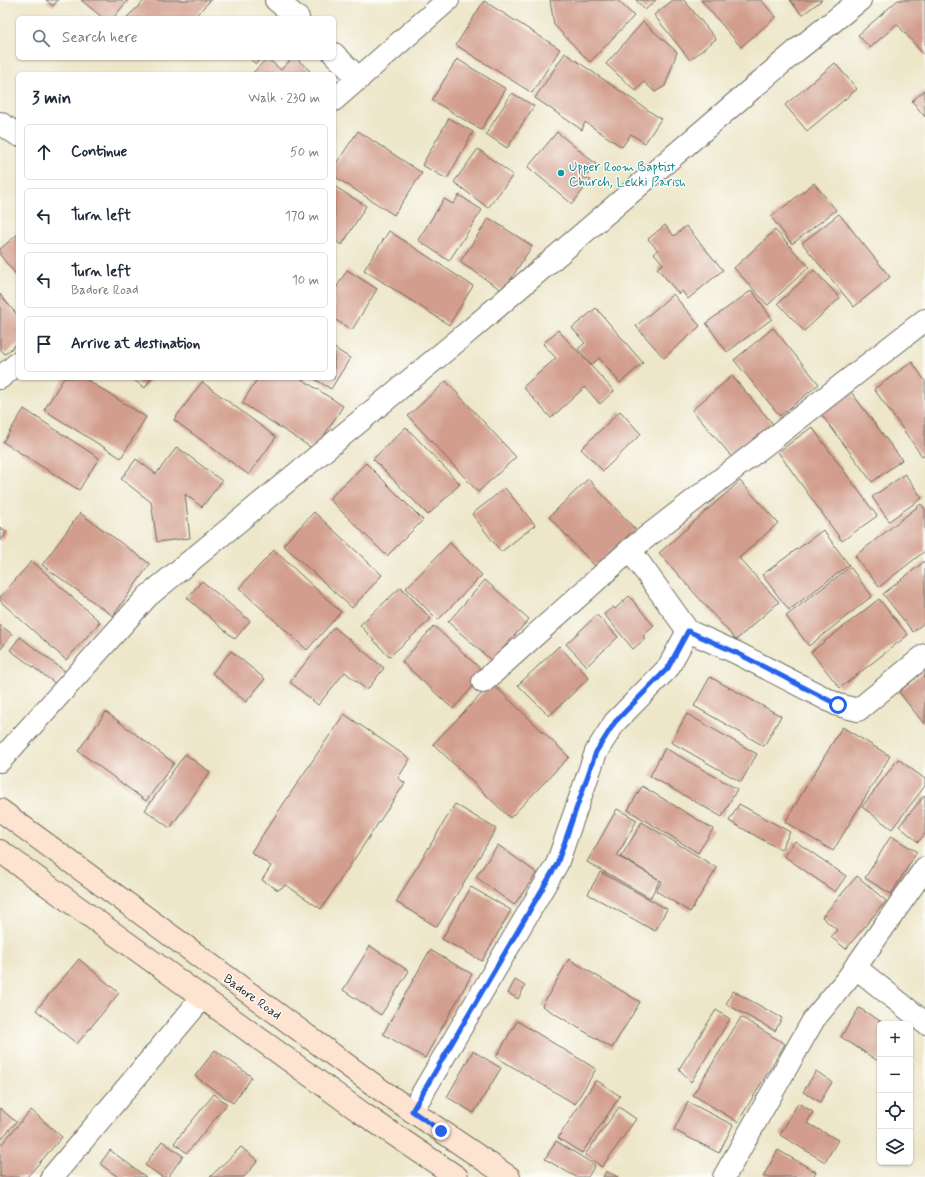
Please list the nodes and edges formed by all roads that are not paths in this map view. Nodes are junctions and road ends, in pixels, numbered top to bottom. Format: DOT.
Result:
graph roads {
  1 [pos="276,0"];
  2 [pos="448,0"];
  3 [pos="860,0"];
  4 [pos="296,16"];
  5 [pos="336,56"];
  6 [pos="359,79"];
  7 [pos="336,98"];
  8 [pos="0,123"];
  9 [pos="16,134"];
  10 [pos="925,320"];
  11 [pos="16,365"];
  12 [pos="0,378"];
  13 [pos="630,550"];
  14 [pos="688,631"];
  15 [pos="925,655"];
  16 [pos="483,682"];
  17 [pos="0,761"];
  18 [pos="0,810"];
  19 [pos="0,851"];
  20 [pos="925,868"];
  21 [pos="855,967"];
  22 [pos="202,998"];
  23 [pos="925,1023"];
  24 [pos="412,1111"];
  25 [pos="52,1177"];
  26 [pos="457,1177"];
  27 [pos="509,1177"];
  28 [pos="724,1177"];
  1 -- 4 [label="street"];
  2 -- 6 [label="street"];
  3 -- 17 [label="street"];
  5 -- 6 [label="street"];
  6 -- 7 [label="street"];
  8 -- 9 [label="street"];
  10 -- 13 [label="street"];
  11 -- 12 [label="street"];
  13 -- 14 [label="street"];
  13 -- 16 [label="street"];
  14 -- 15 [label="street"];
  14 -- 24 [label="street"];
  18 -- 24 [label="main road, Badore Road"];
  19 -- 22 [label="main road"];
  20 -- 21 [label="street"];
  21 -- 23 [label="street"];
  21 -- 28 [label="street"];
  22 -- 25 [label="street"];
  22 -- 26 [label="main road"];
  24 -- 27 [label="main road, Badore Road"];
}
